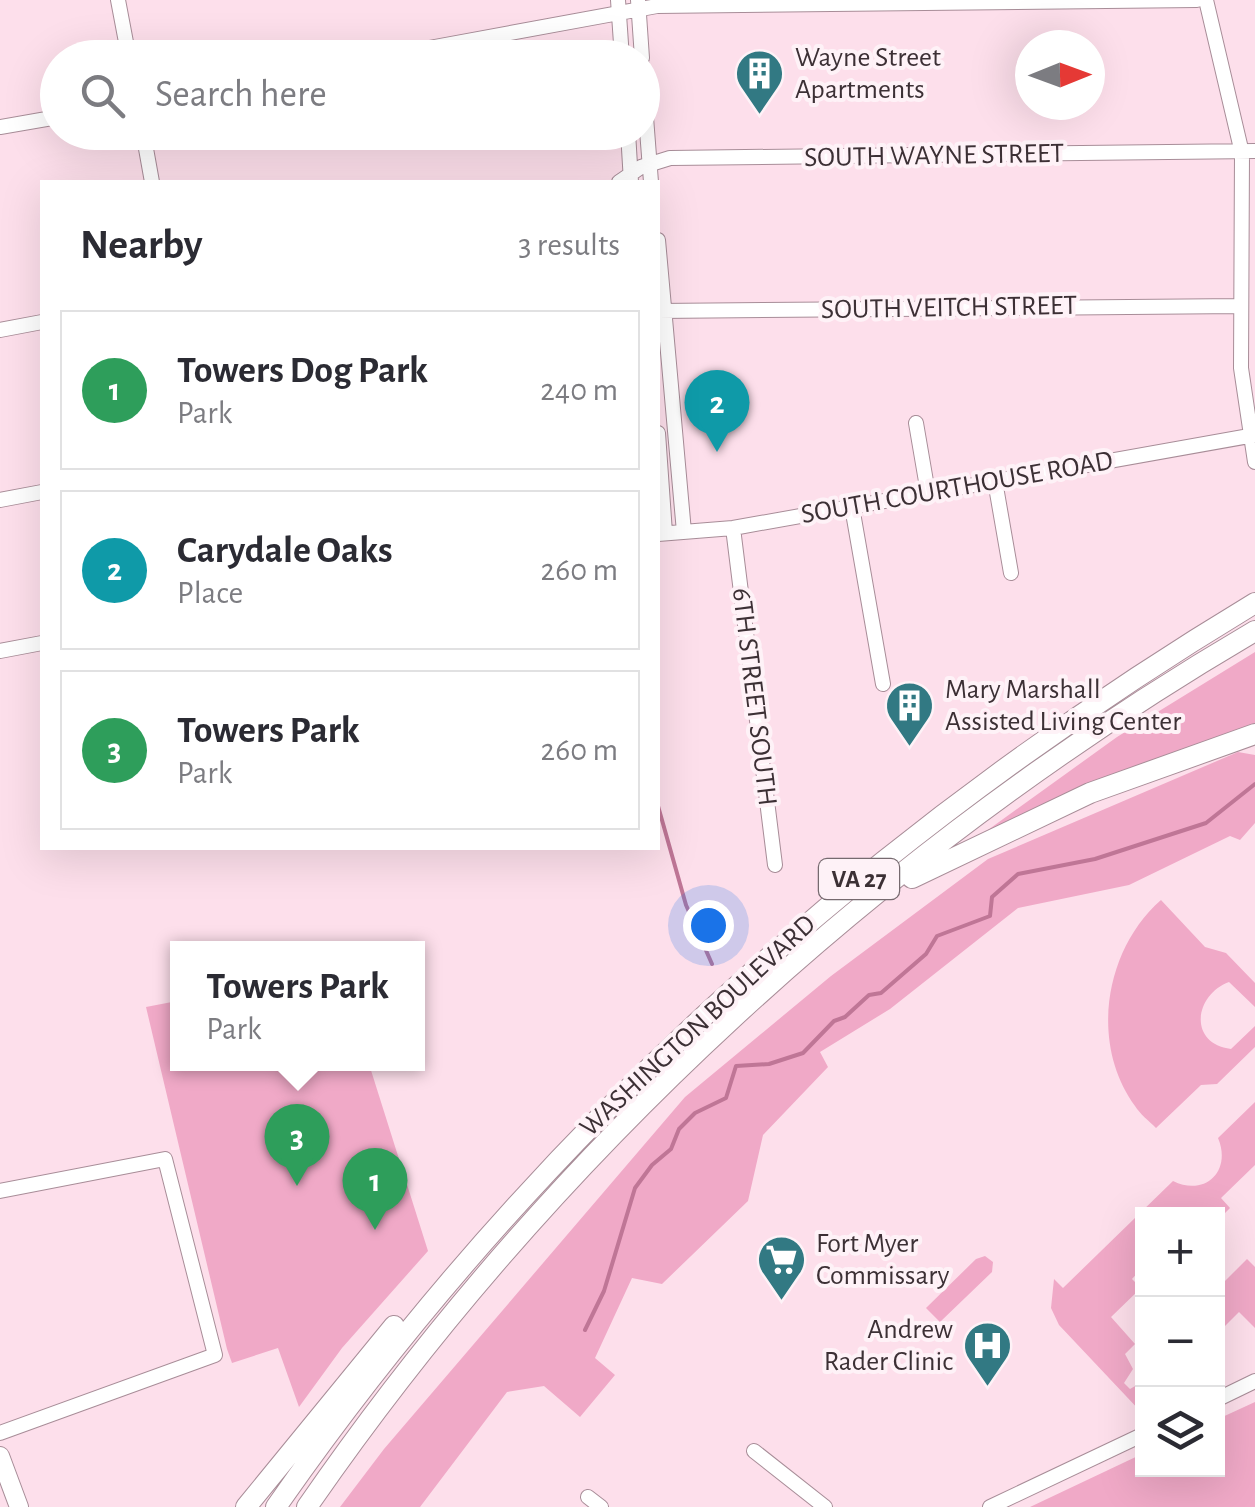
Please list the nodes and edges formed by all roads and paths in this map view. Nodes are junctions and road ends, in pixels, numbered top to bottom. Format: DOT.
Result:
graph roads {
  1 [pos="118,0"];
  2 [pos="1197,0"];
  3 [pos="1206,0"];
  4 [pos="638,4"];
  5 [pos="619,5"];
  6 [pos="126,40"];
  7 [pos="458,40"];
  8 [pos="621,40"];
  9 [pos="641,40"];
  10 [pos="40,121"];
  11 [pos="0,128"];
  12 [pos="146,150"];
  13 [pos="628,150"];
  14 [pos="649,150"];
  15 [pos="1248,152"];
  16 [pos="650,164"];
  17 [pos="152,180"];
  18 [pos="627,180"];
  19 [pos="651,180"];
  20 [pos="1241,306"];
  21 [pos="661,310"];
  22 [pos="40,322"];
  23 [pos="0,330"];
  24 [pos="916,423"];
  25 [pos="1253,435"];
  26 [pos="1255,462"];
  27 [pos="995,481"];
  28 [pos="40,492"];
  29 [pos="928,493"];
  30 [pos="0,500"];
  31 [pos="660,500"];
  32 [pos="852,507"];
  33 [pos="732,528"];
  34 [pos="684,532"];
  35 [pos="661,533"];
  36 [pos="1011,572"];
  37 [pos="1255,602"];
  38 [pos="1255,631"];
  39 [pos="40,643"];
  40 [pos="0,651"];
  41 [pos="883,684"];
  42 [pos="1255,734"];
  43 [pos="775,866"];
  44 [pos="879,894"];
  45 [pos="0,1191"];
  46 [pos="508,1212"];
  47 [pos="1255,1381"];
  48 [pos="391,1393"];
  49 [pos="1225,1396"];
  50 [pos="0,1433"];
  51 [pos="1135,1438"];
  52 [pos="754,1451"];
  53 [pos="0,1456"];
  54 [pos="6,1488"];
  55 [pos="814,1504"];
  56 [pos="19,1507"];
  57 [pos="246,1507"];
  58 [pos="276,1507"];
  59 [pos="307,1507"];
  60 [pos="322,1507"];
  61 [pos="990,1507"];
  1 -- 6 [label="street"];
  2 -- 4 [label="street"];
  3 -- 15 [label="street"];
  4 -- 5 [label="street"];
  4 -- 9 [label="street"];
  5 -- 7 [label="street"];
  5 -- 8 [label="street"];
  10 -- 11 [label="street"];
  12 -- 17 [label="street"];
  13 -- 18 [label="street"];
  14 -- 16 [label="street"];
  15 -- 16 [label="street, SOUTH WAYNE STREET"];
  15 -- 20 [label="street"];
  16 -- 18 [label="street, SOUTH WAYNE STREET"];
  16 -- 19 [label="street"];
  20 -- 21 [label="street, SOUTH VEITCH STREET"];
  20 -- 25 [label="street"];
  21 -- 34 [label="street"];
  22 -- 23 [label="street"];
  24 -- 29 [label="street"];
  25 -- 26 [label="street"];
  25 -- 27 [label="street, SOUTH COURTHOUSE ROAD"];
  27 -- 29 [label="street, SOUTH COURTHOUSE ROAD"];
  27 -- 36 [label="street"];
  28 -- 30 [label="street"];
  29 -- 32 [label="street, SOUTH COURTHOUSE ROAD"];
  31 -- 35 [label="street"];
  32 -- 33 [label="street, SOUTH COURTHOUSE ROAD"];
  32 -- 41 [label="street"];
  33 -- 34 [label="street, SOUTH COURTHOUSE ROAD"];
  33 -- 43 [label="street, 6TH STREET SOUTH"];
  34 -- 35 [label="street, SOUTH COURTHOUSE ROAD"];
  37 -- 46 [label="highway, WASHINGTON BOULEVARD / VA 27"];
  38 -- 44 [label="highway, WASHINGTON BOULEVARD / VA 27"];
  39 -- 40 [label="street"];
  42 -- 44 [label="highway"];
  44 -- 48 [label="highway, WASHINGTON BOULEVARD / VA 27"];
  45 -- 50 [label="street"];
  46 -- 57 [label="highway"];
  46 -- 58 [label="highway, WASHINGTON BOULEVARD / VA 27"];
  47 -- 49 [label="street"];
  48 -- 59 [label="highway, WASHINGTON BOULEVARD / VA 27"];
  48 -- 60 [label="highway"];
  51 -- 61 [label="street"];
  52 -- 55 [label="street"];
  53 -- 54 [label="main road"];
  54 -- 56 [label="main road"];
}
